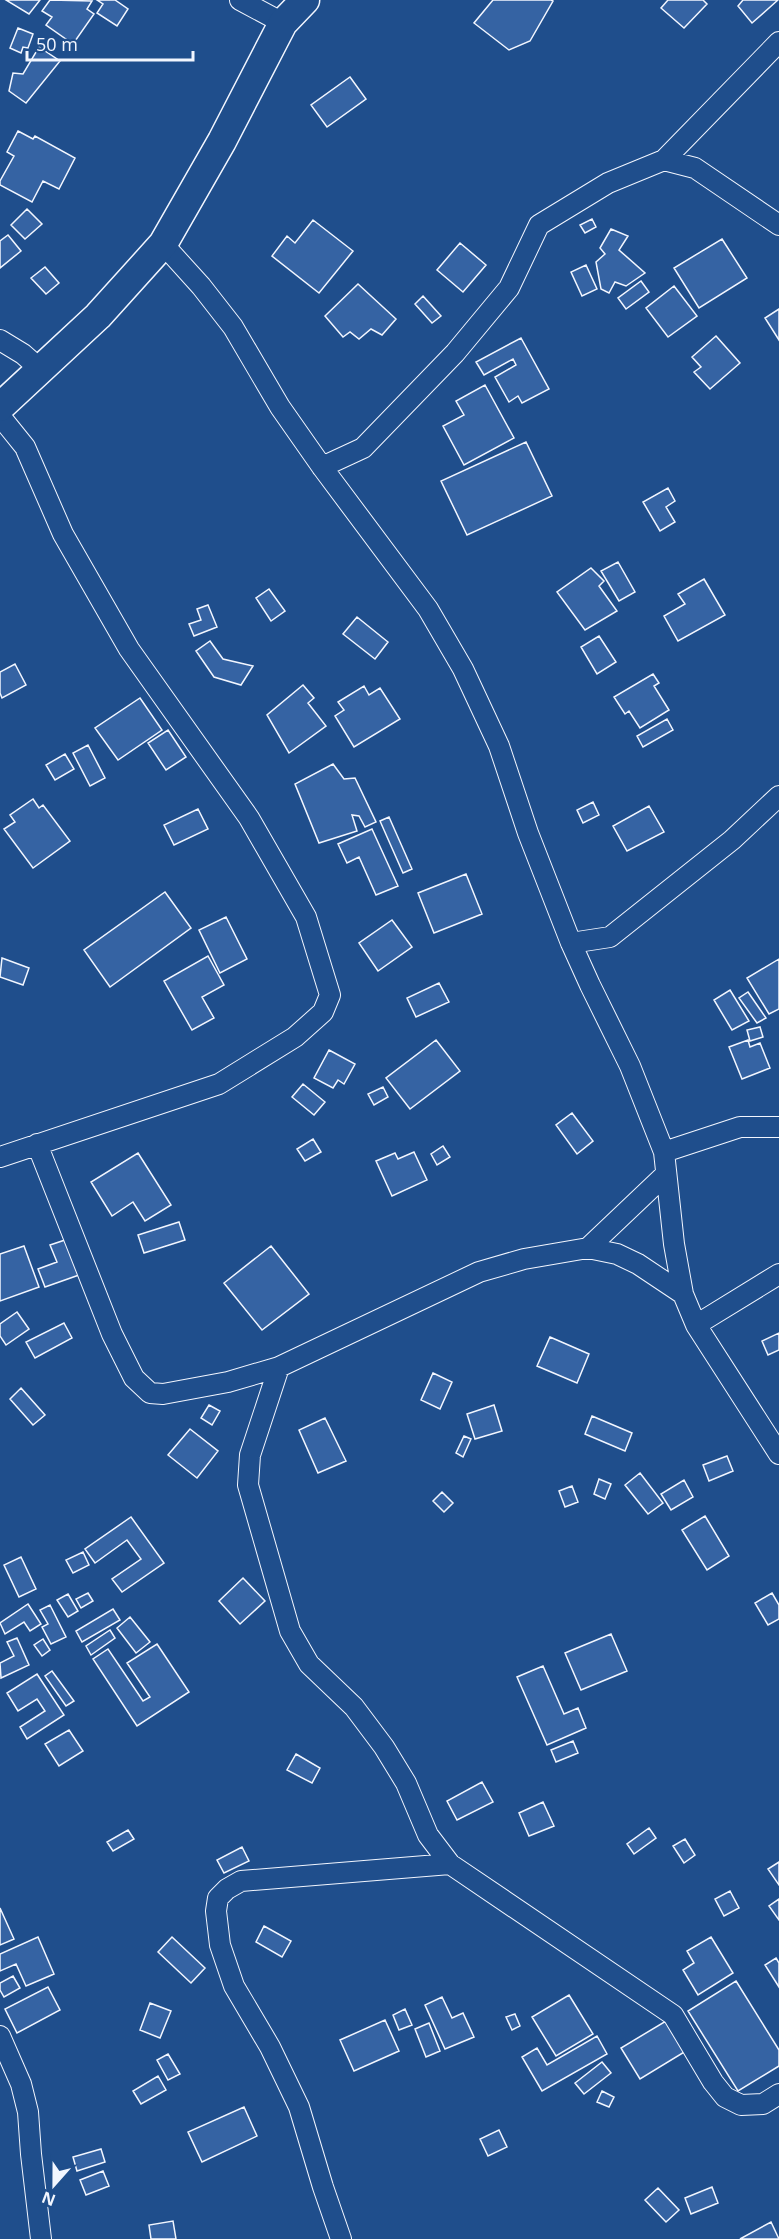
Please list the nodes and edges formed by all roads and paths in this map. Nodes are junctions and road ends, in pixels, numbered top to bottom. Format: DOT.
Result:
graph roads {
  1 [pos="240,0"];
  2 [pos="305,0"];
  3 [pos="283,23"];
  4 [pos="779,42"];
  5 [pos="664,160"];
  6 [pos="779,225"];
  7 [pos="163,244"];
  8 [pos="0,340"];
  9 [pos="40,369"];
  10 [pos="0,407"];
  11 [pos="0,416"];
  12 [pos="322,467"];
  13 [pos="779,796"];
  14 [pos="571,942"];
  15 [pos="779,1127"];
  16 [pos="38,1144"];
  17 [pos="664,1152"];
  18 [pos="0,1157"];
  19 [pos="666,1174"];
  20 [pos="588,1248"];
  21 [pos="779,1274"];
  22 [pos="683,1294"];
  23 [pos="696,1325"];
  24 [pos="279,1367"];
  25 [pos="779,1454"];
  26 [pos="450,1864"];
  27 [pos="0,2036"];
  28 [pos="779,2094"];
  29 [pos="41,2239"];
  30 [pos="341,2239"];
  1 -- 3 [label="street"];
  2 -- 3 [label="main road"];
  3 -- 7 [label="main road"];
  4 -- 5 [label="street"];
  5 -- 6 [label="street"];
  5 -- 12 [label="street"];
  7 -- 9 [label="main road"];
  7 -- 12 [label="street"];
  8 -- 9 [label="street"];
  9 -- 10 [label="main road"];
  11 -- 16 [label="street"];
  12 -- 14 [label="street"];
  13 -- 14 [label="street"];
  14 -- 17 [label="street"];
  15 -- 17 [label="street"];
  16 -- 18 [label="street"];
  16 -- 24 [label="street"];
  17 -- 19 [label="street"];
  19 -- 20 [label="street"];
  19 -- 22 [label="street"];
  20 -- 22 [label="street"];
  20 -- 24 [label="street"];
  21 -- 23 [label="street"];
  22 -- 23 [label="street"];
  23 -- 25 [label="street"];
  24 -- 26 [label="street"];
  26 -- 28 [label="street"];
  26 -- 30 [label="street"];
  27 -- 29 [label="street"];
}
